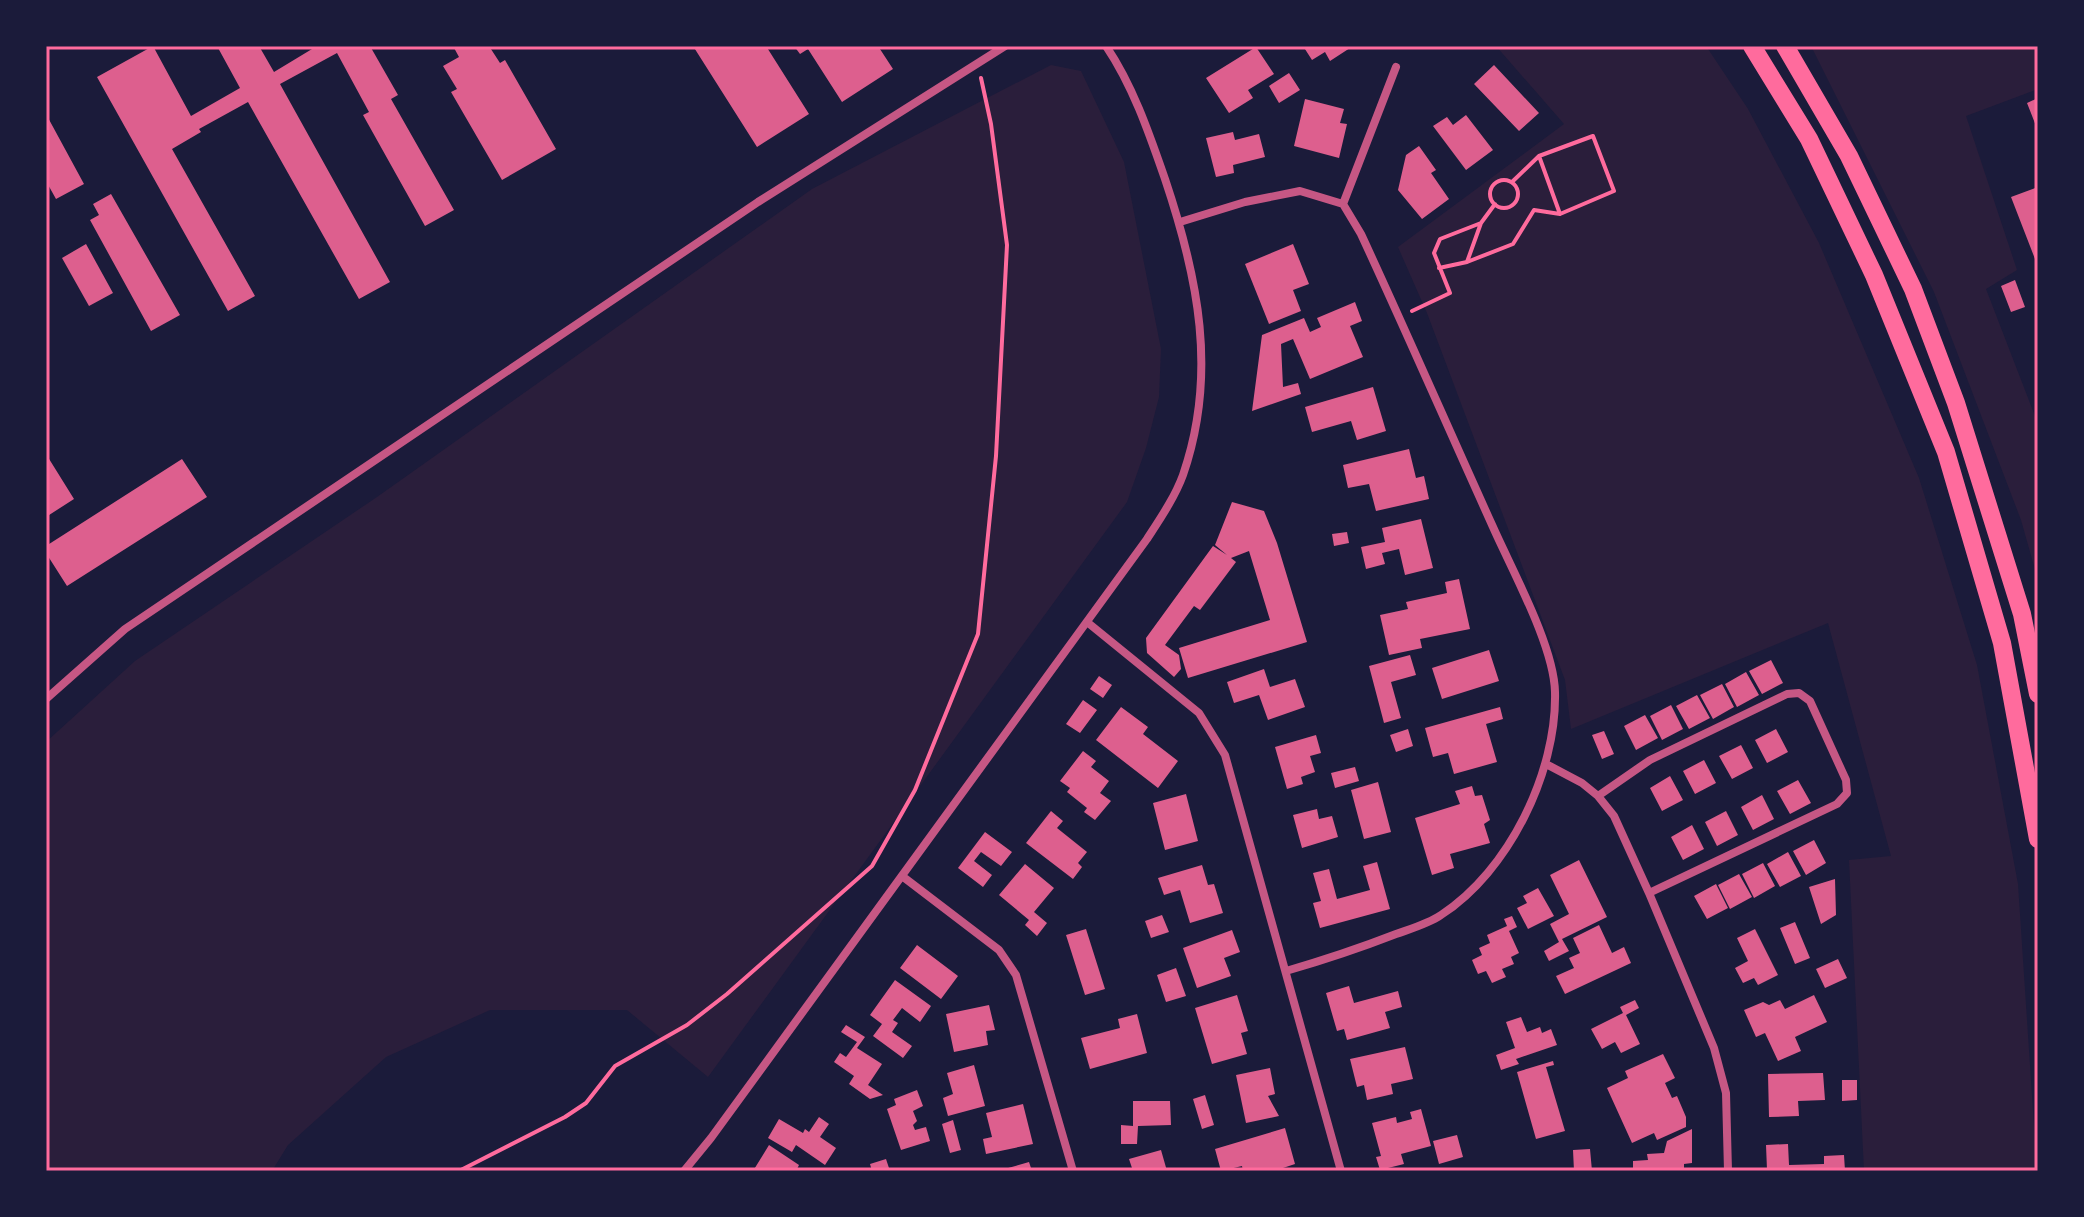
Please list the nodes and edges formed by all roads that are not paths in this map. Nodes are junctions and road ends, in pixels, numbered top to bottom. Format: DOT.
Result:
graph roads {
  1 [pos="1005,46"];
  2 [pos="1106,46"];
  3 [pos="1752,46"];
  4 [pos="1785,46"];
  5 [pos="1396,67"];
  6 [pos="1343,204"];
  7 [pos="1180,222"];
  8 [pos="1087,622"];
  9 [pos="2038,694"];
  10 [pos="46,699"];
  11 [pos="1546,764"];
  12 [pos="1598,796"];
  13 [pos="2038,839"];
  14 [pos="902,876"];
  15 [pos="1649,893"];
  16 [pos="1286,971"];
  17 [pos="684,1171"];
  18 [pos="1073,1171"];
  19 [pos="1341,1171"];
  20 [pos="1728,1171"];
  1 -- 10 [label="street"];
  2 -- 7 [label="street"];
  3 -- 13 [label="highway"];
  4 -- 9 [label="highway"];
  5 -- 6 [label="street"];
  6 -- 7 [label="street"];
  6 -- 11 [label="street"];
  7 -- 8 [label="street"];
  8 -- 14 [label="street"];
  8 -- 16 [label="street"];
  11 -- 12 [label="street"];
  11 -- 16 [label="street"];
  12 -- 15 [label="street"];
  12 -- 15 [label="street"];
  14 -- 17 [label="street"];
  14 -- 18 [label="street"];
  15 -- 20 [label="street"];
  16 -- 19 [label="street"];
}
